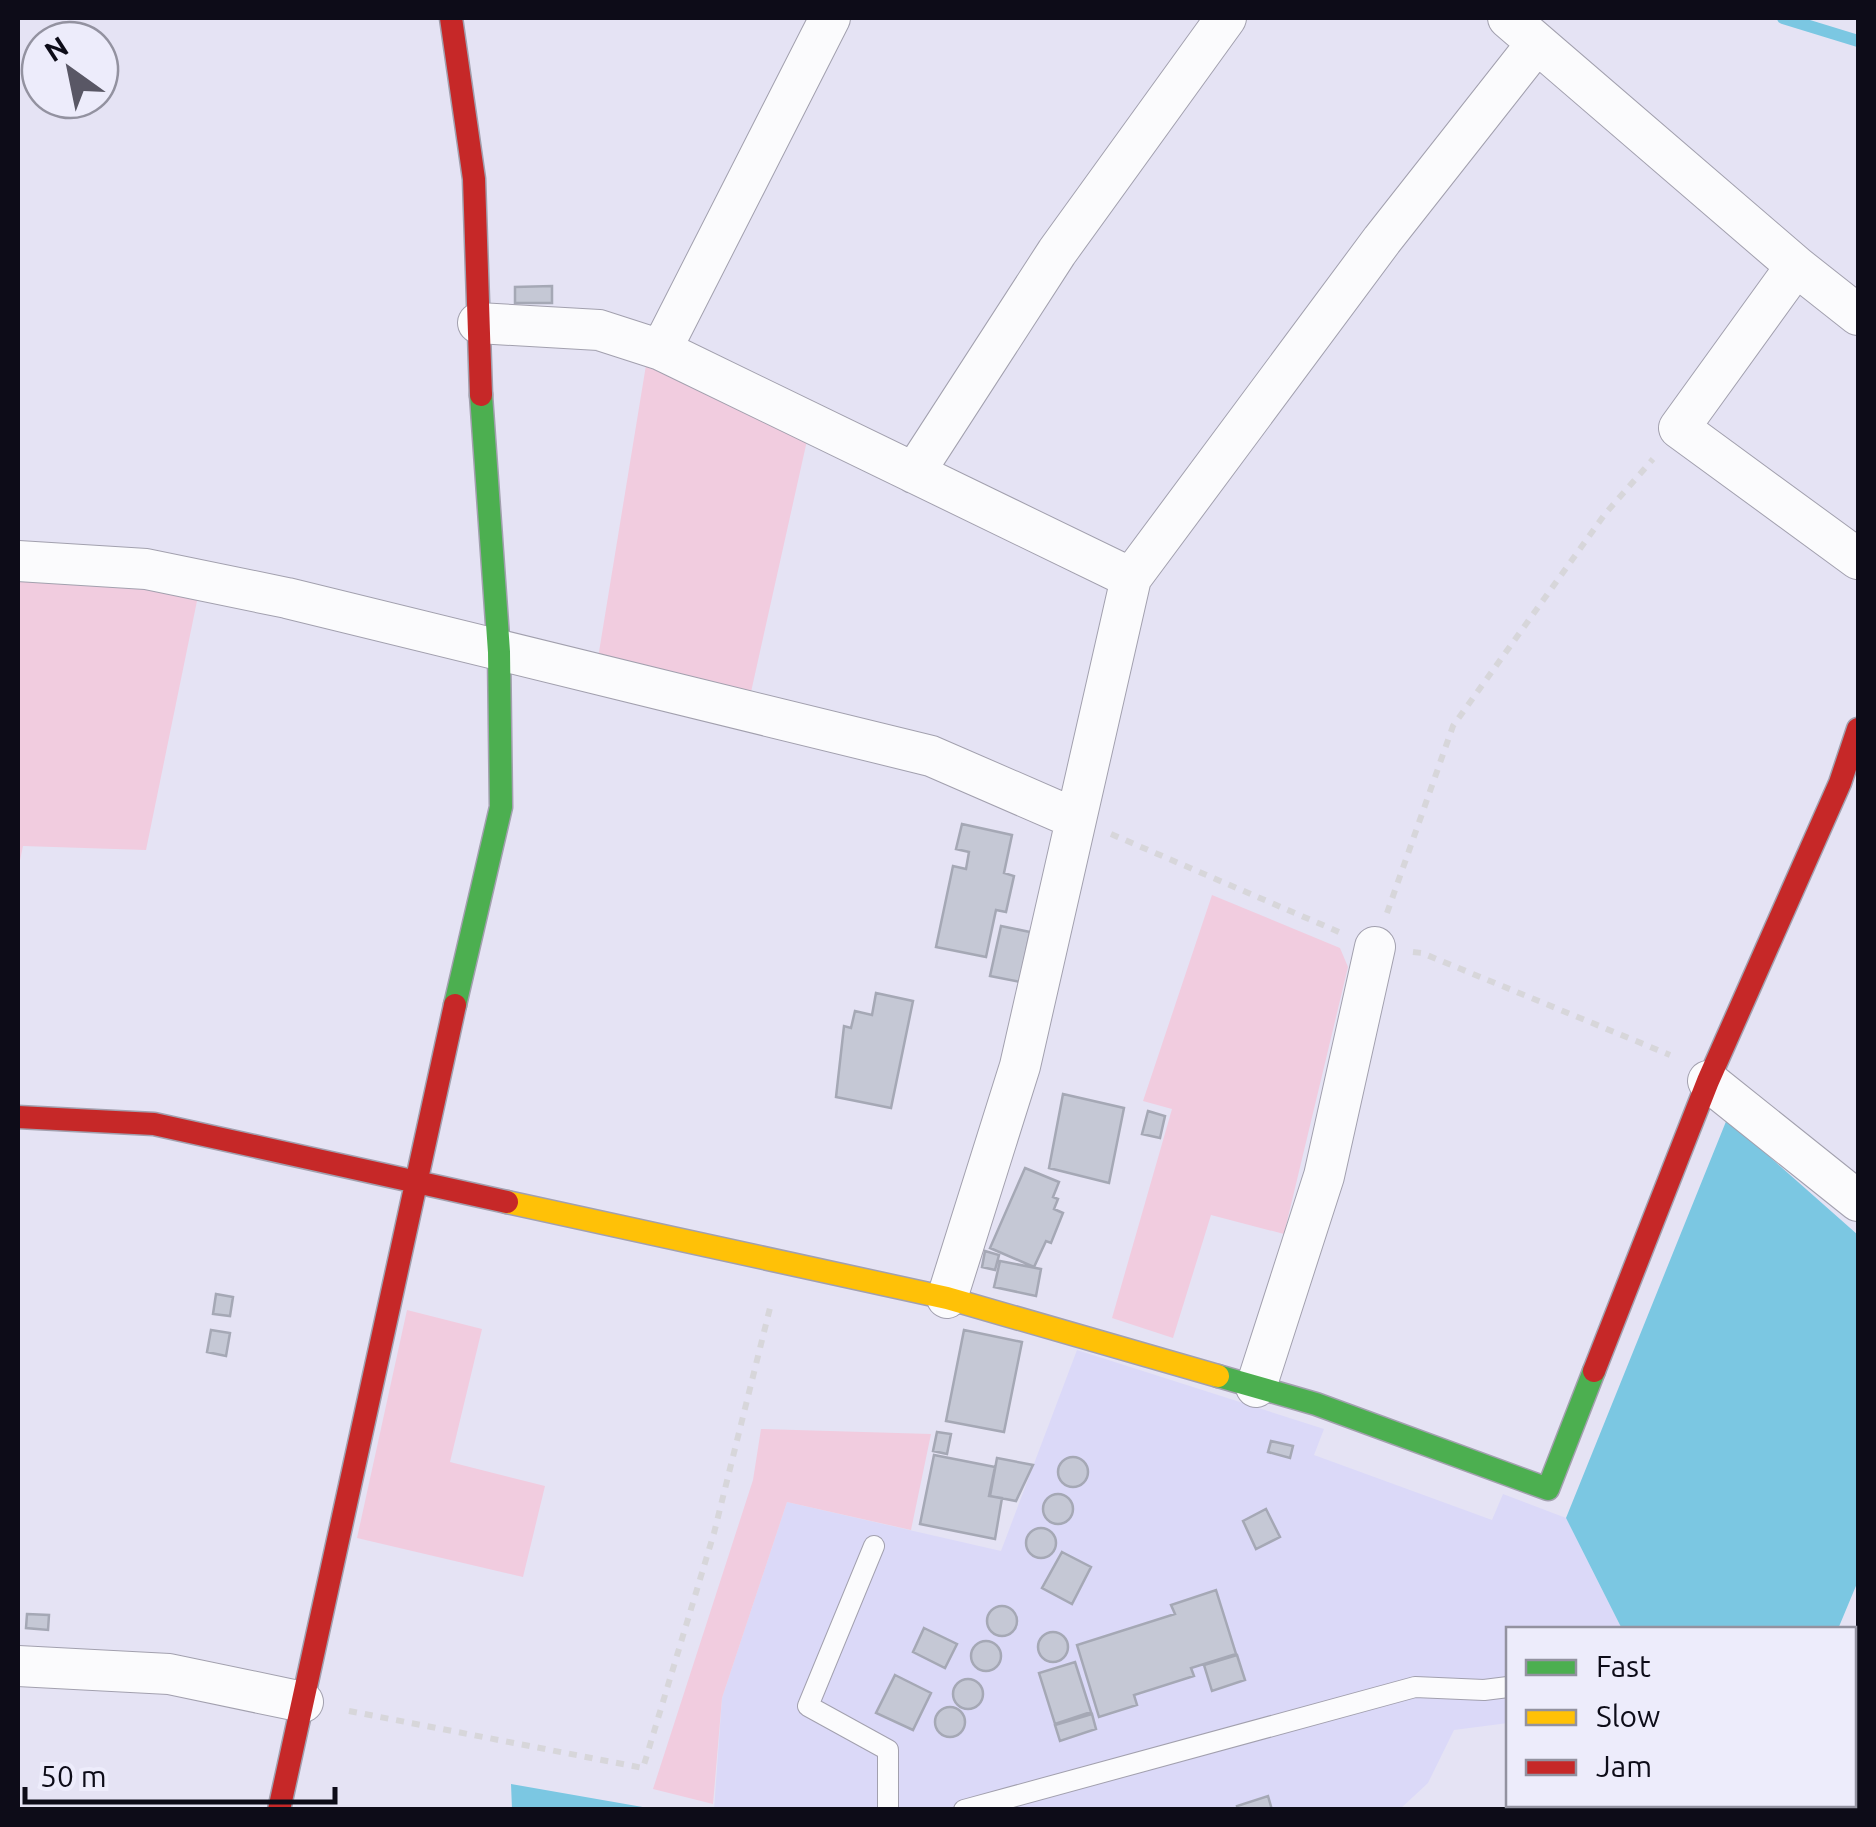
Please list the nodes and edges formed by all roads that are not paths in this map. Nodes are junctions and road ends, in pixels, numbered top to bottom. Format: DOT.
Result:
graph roads {
  1 [pos="451,18"];
  2 [pos="830,18"];
  3 [pos="1226,18"];
  4 [pos="1523,30"];
  5 [pos="1796,266"];
  6 [pos="1858,314"];
  7 [pos="478,323"];
  8 [pos="660,350"];
  9 [pos="914,473"];
  10 [pos="1858,559"];
  11 [pos="18,562"];
  12 [pos="1131,578"];
  13 [pos="499,652"];
  14 [pos="1858,728"];
  15 [pos="1076,820"];
  16 [pos="1375,947"];
  17 [pos="1708,1081"];
  18 [pos="18,1118"];
  19 [pos="416,1180"];
  20 [pos="1858,1201"];
  21 [pos="947,1298"];
  22 [pos="1256,1387"];
  23 [pos="874,1546"];
  24 [pos="18,1666"];
  25 [pos="1506,1687"];
  26 [pos="303,1702"];
  27 [pos="279,1810"];
  28 [pos="888,1810"];
  29 [pos="964,1810"];
  1 -- 7 [label="street"];
  2 -- 8 [label="street"];
  3 -- 9 [label="street"];
  4 -- 5 [label="street"];
  4 -- 12 [label="street"];
  5 -- 6 [label="street"];
  5 -- 10 [label="street"];
  7 -- 8 [label="street"];
  7 -- 13 [label="street"];
  8 -- 9 [label="street"];
  9 -- 12 [label="street"];
  11 -- 13 [label="street"];
  12 -- 15 [label="street"];
  13 -- 15 [label="street"];
  13 -- 19 [label="street"];
  14 -- 17 [label="street"];
  15 -- 21 [label="street"];
  16 -- 22 [label="street"];
  17 -- 20 [label="street"];
  17 -- 22 [label="street"];
  18 -- 19 [label="street"];
  19 -- 21 [label="street"];
  19 -- 26 [label="street"];
  21 -- 22 [label="street"];
  23 -- 28 [label="lane"];
  24 -- 26 [label="street"];
  25 -- 29 [label="lane"];
  26 -- 27 [label="street"];
}
